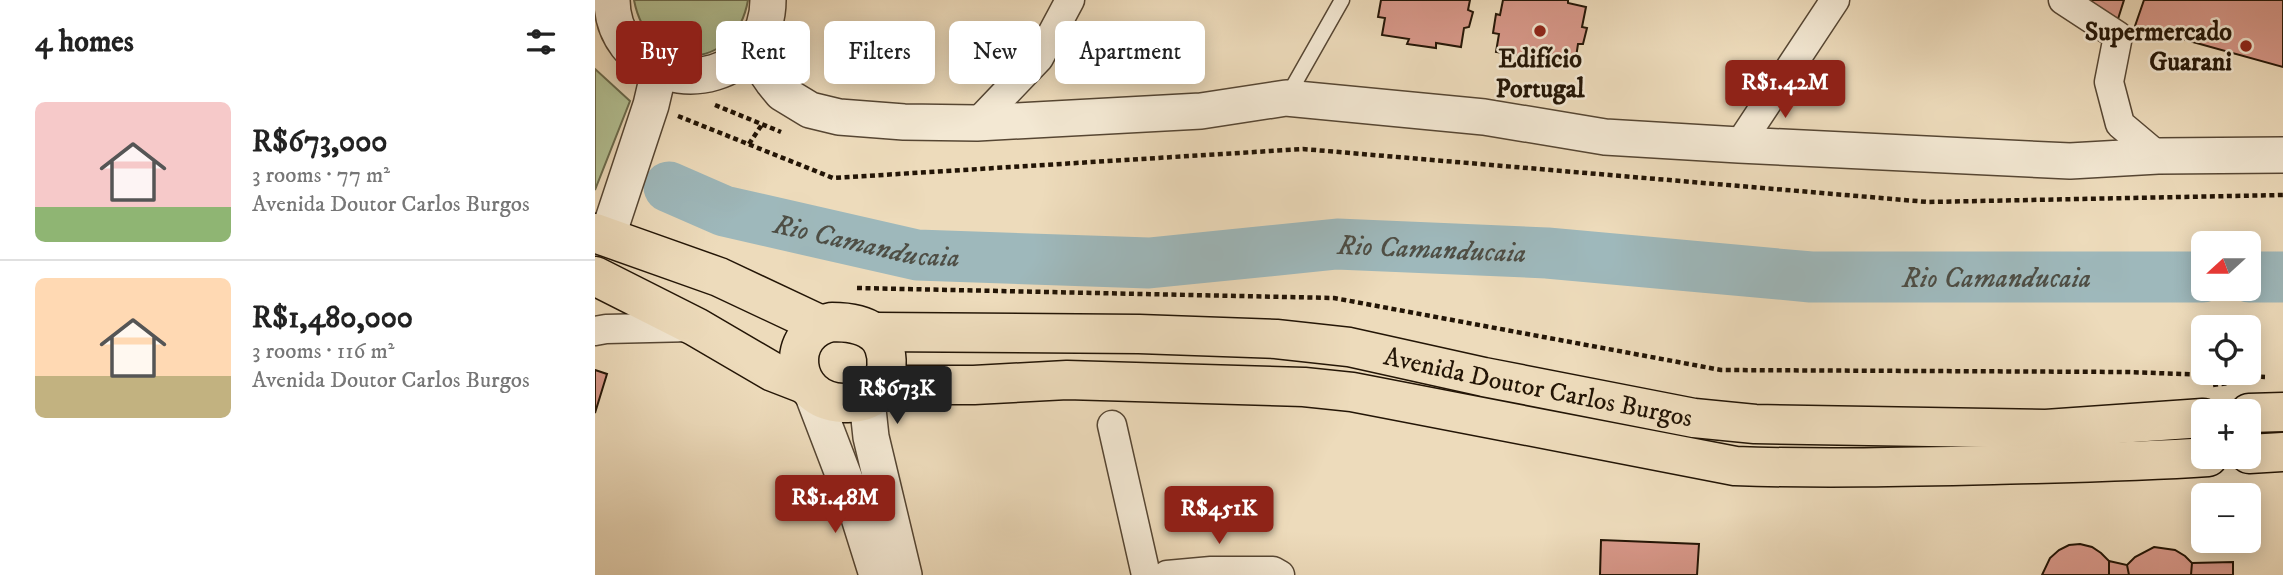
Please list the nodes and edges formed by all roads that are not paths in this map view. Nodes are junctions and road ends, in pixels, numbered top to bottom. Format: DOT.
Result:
graph roads {
  1 [pos="612,0"];
  2 [pos="768,0"];
  3 [pos="1070,0"];
  4 [pos="1342,0"];
  5 [pos="1835,0"];
  6 [pos="2063,0"];
  7 [pos="765,21"];
  8 [pos="608,30"];
  9 [pos="656,84"];
  10 [pos="774,84"];
  11 [pos="1286,98"];
  12 [pos="977,122"];
  13 [pos="1739,145"];
  14 [pos="2283,155"];
  15 [pos="2158,156"];
  16 [pos="605,230"];
  17 [pos="595,276"];
  18 [pos="819,324"];
  19 [pos="696,327"];
  20 [pos="595,331"];
  21 [pos="875,332"];
  22 [pos="808,388"];
  23 [pos="875,393"];
  24 [pos="2283,412"];
  25 [pos="2261,413"];
  26 [pos="2191,419"];
  27 [pos="1112,425"];
  28 [pos="2283,452"];
  29 [pos="2261,453"];
  30 [pos="2191,458"];
  31 [pos="1277,573"];
  32 [pos="877,575"];
  33 [pos="904,575"];
  34 [pos="1146,575"];
  35 [pos="1167,575"];
  1 -- 8 [label="street"];
  2 -- 7 [label="street"];
  3 -- 12 [label="street"];
  4 -- 11 [label="lane"];
  5 -- 13 [label="street"];
  6 -- 15 [label="street"];
  9 -- 16 [label="street"];
  10 -- 12 [label="street"];
  11 -- 12 [label="street"];
  11 -- 13 [label="street"];
  13 -- 15 [label="street"];
  14 -- 15 [label="street"];
  16 -- 18 [label="main road"];
  17 -- 19 [label="main road"];
  18 -- 21 [label="main road"];
  18 -- 22 [label="main road"];
  19 -- 20 [label="street"];
  19 -- 22 [label="main road"];
  21 -- 23 [label="main road"];
  21 -- 26 [label="main road, Avenida Doutor Carlos Burgos"];
  22 -- 23 [label="main road"];
  22 -- 32 [label="street"];
  23 -- 30 [label="main road, Avenida Doutor Carlos Burgos"];
  23 -- 33 [label="street"];
  24 -- 25 [label="main road"];
  27 -- 34 [label="street"];
  28 -- 29 [label="main road"];
  31 -- 35 [label="street"];
}
